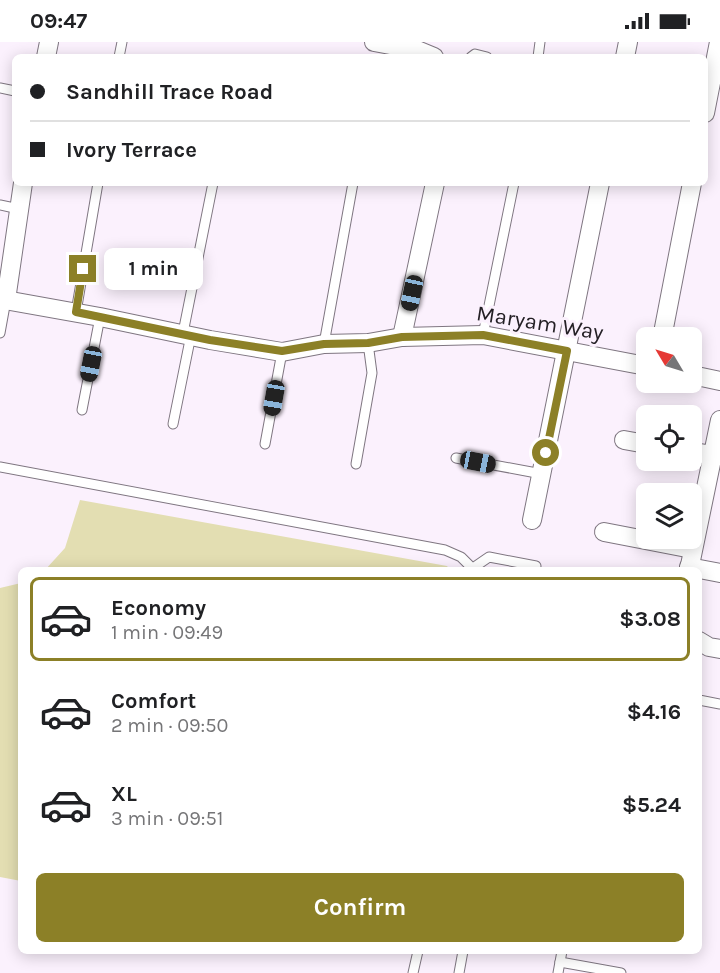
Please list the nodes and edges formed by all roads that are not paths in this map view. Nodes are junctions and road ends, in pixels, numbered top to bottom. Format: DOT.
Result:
graph roads {
  1 [pos="719,42"];
  2 [pos="378,45"];
  3 [pos="418,46"];
  4 [pos="711,104"];
  5 [pos="23,186"];
  6 [pos="97,186"];
  7 [pos="212,186"];
  8 [pos="351,186"];
  9 [pos="434,186"];
  10 [pos="513,186"];
  11 [pos="599,186"];
  12 [pos="691,186"];
  13 [pos="0,205"];
  14 [pos="19,209"];
  15 [pos="3,299"];
  16 [pos="76,312"];
  17 [pos="100,317"];
  18 [pos="664,327"];
  19 [pos="0,333"];
  20 [pos="187,334"];
  21 [pos="483,335"];
  22 [pos="402,337"];
  23 [pos="368,343"];
  24 [pos="324,344"];
  25 [pos="282,351"];
  26 [pos="567,351"];
  27 [pos="636,364"];
  28 [pos="702,377"];
  29 [pos="720,381"];
  30 [pos="82,410"];
  31 [pos="720,420"];
  32 [pos="173,424"];
  33 [pos="624,440"];
  34 [pos="636,442"];
  35 [pos="265,444"];
  36 [pos="456,458"];
  37 [pos="356,464"];
  38 [pos="714,464"];
  39 [pos="0,467"];
  40 [pos="542,474"];
  41 [pos="702,510"];
  42 [pos="532,520"];
  43 [pos="604,532"];
  44 [pos="636,538"];
  45 [pos="692,549"];
  46 [pos="472,567"];
  47 [pos="476,567"];
  48 [pos="536,567"];
  49 [pos="689,567"];
  50 [pos="702,571"];
  51 [pos="720,573"];
  52 [pos="702,643"];
  53 [pos="720,649"];
  54 [pos="702,701"];
  55 [pos="720,704"];
  56 [pos="417,954"];
  57 [pos="462,954"];
  58 [pos="561,954"];
  59 [pos="560,962"];
  60 [pos="615,972"];
  61 [pos="413,973"];
  62 [pos="459,973"];
  63 [pos="558,973"];
  1 -- 4 [label="street"];
  2 -- 3 [label="street"];
  5 -- 14 [label="street"];
  6 -- 16 [label="lane"];
  7 -- 20 [label="lane"];
  8 -- 24 [label="lane"];
  9 -- 22 [label="street"];
  10 -- 21 [label="lane"];
  11 -- 26 [label="street"];
  12 -- 18 [label="street"];
  13 -- 14 [label="lane"];
  14 -- 15 [label="street"];
  15 -- 16 [label="street, Maryam Way"];
  15 -- 19 [label="lane"];
  16 -- 17 [label="street, Maryam Way"];
  17 -- 20 [label="street, Maryam Way"];
  17 -- 30 [label="lane"];
  20 -- 25 [label="street, Maryam Way"];
  20 -- 32 [label="lane"];
  21 -- 22 [label="street, Maryam Way"];
  21 -- 26 [label="street, Maryam Way"];
  22 -- 23 [label="street, Maryam Way"];
  23 -- 24 [label="street, Maryam Way"];
  23 -- 37 [label="lane"];
  24 -- 25 [label="street, Maryam Way"];
  25 -- 35 [label="lane"];
  26 -- 27 [label="street, Maryam Way"];
  26 -- 40 [label="street"];
  28 -- 29 [label="street"];
  31 -- 38 [label="street"];
  33 -- 34 [label="street"];
  36 -- 40 [label="lane"];
  38 -- 41 [label="street"];
  39 -- 46 [label="lane"];
  40 -- 42 [label="street"];
  43 -- 44 [label="street"];
  45 -- 49 [label="street"];
  47 -- 48 [label="lane"];
  50 -- 51 [label="street"];
  52 -- 53 [label="street"];
  54 -- 55 [label="lane"];
  56 -- 61 [label="lane"];
  57 -- 62 [label="lane"];
  58 -- 59 [label="lane"];
  59 -- 60 [label="lane"];
  59 -- 63 [label="lane"];
}
